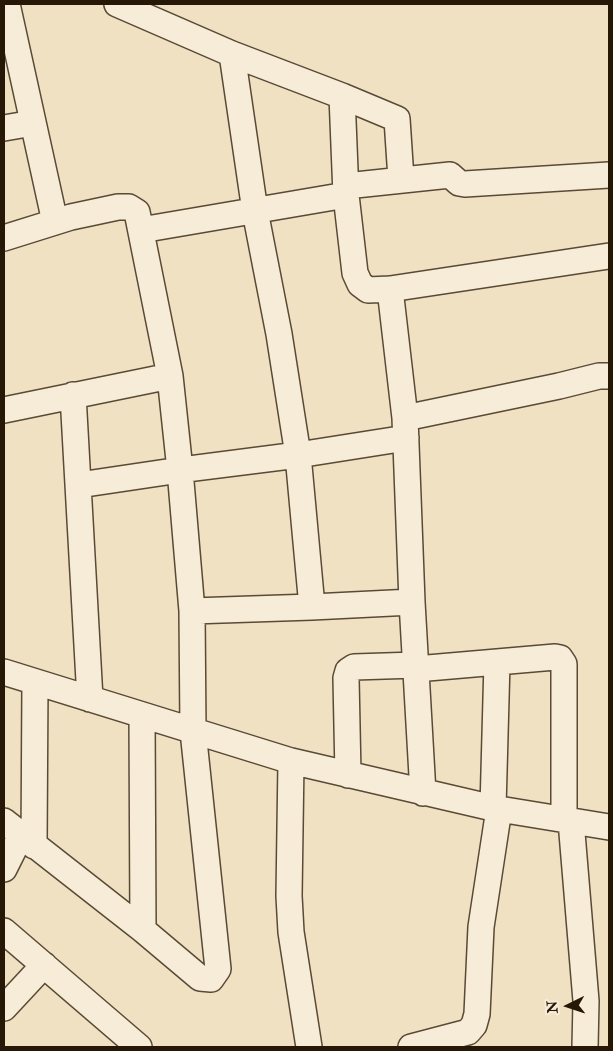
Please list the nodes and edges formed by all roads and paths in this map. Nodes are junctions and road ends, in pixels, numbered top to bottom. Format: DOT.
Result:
graph roads {
  1 [pos="7,4"];
  2 [pos="117,4"];
  3 [pos="232,54"];
  4 [pos="342,96"];
  5 [pos="33,122"];
  6 [pos="4,128"];
  7 [pos="609,175"];
  8 [pos="401,180"];
  9 [pos="346,190"];
  10 [pos="255,211"];
  11 [pos="55,222"];
  12 [pos="141,230"];
  13 [pos="4,238"];
  14 [pos="609,256"];
  15 [pos="390,289"];
  16 [pos="606,374"];
  17 [pos="170,376"];
  18 [pos="73,396"];
  19 [pos="4,410"];
  20 [pos="406,428"];
  21 [pos="298,455"];
  22 [pos="180,470"];
  23 [pos="78,485"];
  24 [pos="412,602"];
  25 [pos="312,607"];
  26 [pos="192,610"];
  27 [pos="497,662"];
  28 [pos="416,667"];
  29 [pos="4,668"];
  30 [pos="4,672"];
  31 [pos="35,682"];
  32 [pos="90,699"];
  33 [pos="142,715"];
  34 [pos="193,731"];
  35 [pos="291,761"];
  36 [pos="348,775"];
  37 [pos="423,793"];
  38 [pos="496,809"];
  39 [pos="568,820"];
  40 [pos="609,827"];
  41 [pos="20,834"];
  42 [pos="4,869"];
  43 [pos="143,930"];
  44 [pos="4,931"];
  45 [pos="44,965"];
  46 [pos="4,1008"];
  47 [pos="421,1046"];
  48 [pos="139,1047"];
  49 [pos="308,1047"];
  50 [pos="584,1047"];
  1 -- 5 [label="street"];
  2 -- 3 [label="street"];
  3 -- 4 [label="street"];
  3 -- 10 [label="street"];
  4 -- 8 [label="street"];
  4 -- 9 [label="street"];
  5 -- 6 [label="street"];
  5 -- 11 [label="street"];
  7 -- 8 [label="street"];
  8 -- 9 [label="street"];
  9 -- 10 [label="street"];
  9 -- 15 [label="street"];
  10 -- 12 [label="street"];
  10 -- 21 [label="street"];
  11 -- 12 [label="street"];
  11 -- 13 [label="street"];
  12 -- 17 [label="street"];
  14 -- 15 [label="street"];
  15 -- 20 [label="street"];
  16 -- 20 [label="street"];
  17 -- 18 [label="street"];
  17 -- 22 [label="street"];
  18 -- 19 [label="street"];
  18 -- 23 [label="street"];
  20 -- 21 [label="street"];
  20 -- 24 [label="street"];
  21 -- 22 [label="street"];
  21 -- 25 [label="street"];
  22 -- 23 [label="street"];
  22 -- 26 [label="street"];
  23 -- 32 [label="street"];
  24 -- 25 [label="street"];
  24 -- 28 [label="street"];
  25 -- 26 [label="street"];
  26 -- 34 [label="street"];
  27 -- 28 [label="street"];
  27 -- 38 [label="street"];
  27 -- 39 [label="street"];
  28 -- 36 [label="street"];
  28 -- 37 [label="street"];
  29 -- 30 [label="street"];
  30 -- 31 [label="street"];
  31 -- 32 [label="street"];
  31 -- 41 [label="street"];
  32 -- 33 [label="street"];
  33 -- 34 [label="street"];
  33 -- 43 [label="street"];
  34 -- 35 [label="street"];
  34 -- 43 [label="street"];
  35 -- 36 [label="street"];
  35 -- 49 [label="street"];
  36 -- 37 [label="street"];
  37 -- 38 [label="street"];
  38 -- 39 [label="street"];
  38 -- 47 [label="street"];
  39 -- 40 [label="street"];
  39 -- 50 [label="street"];
  41 -- 42 [label="street"];
  41 -- 43 [label="street"];
  44 -- 45 [label="street"];
  45 -- 46 [label="street"];
  45 -- 48 [label="street"];
}
